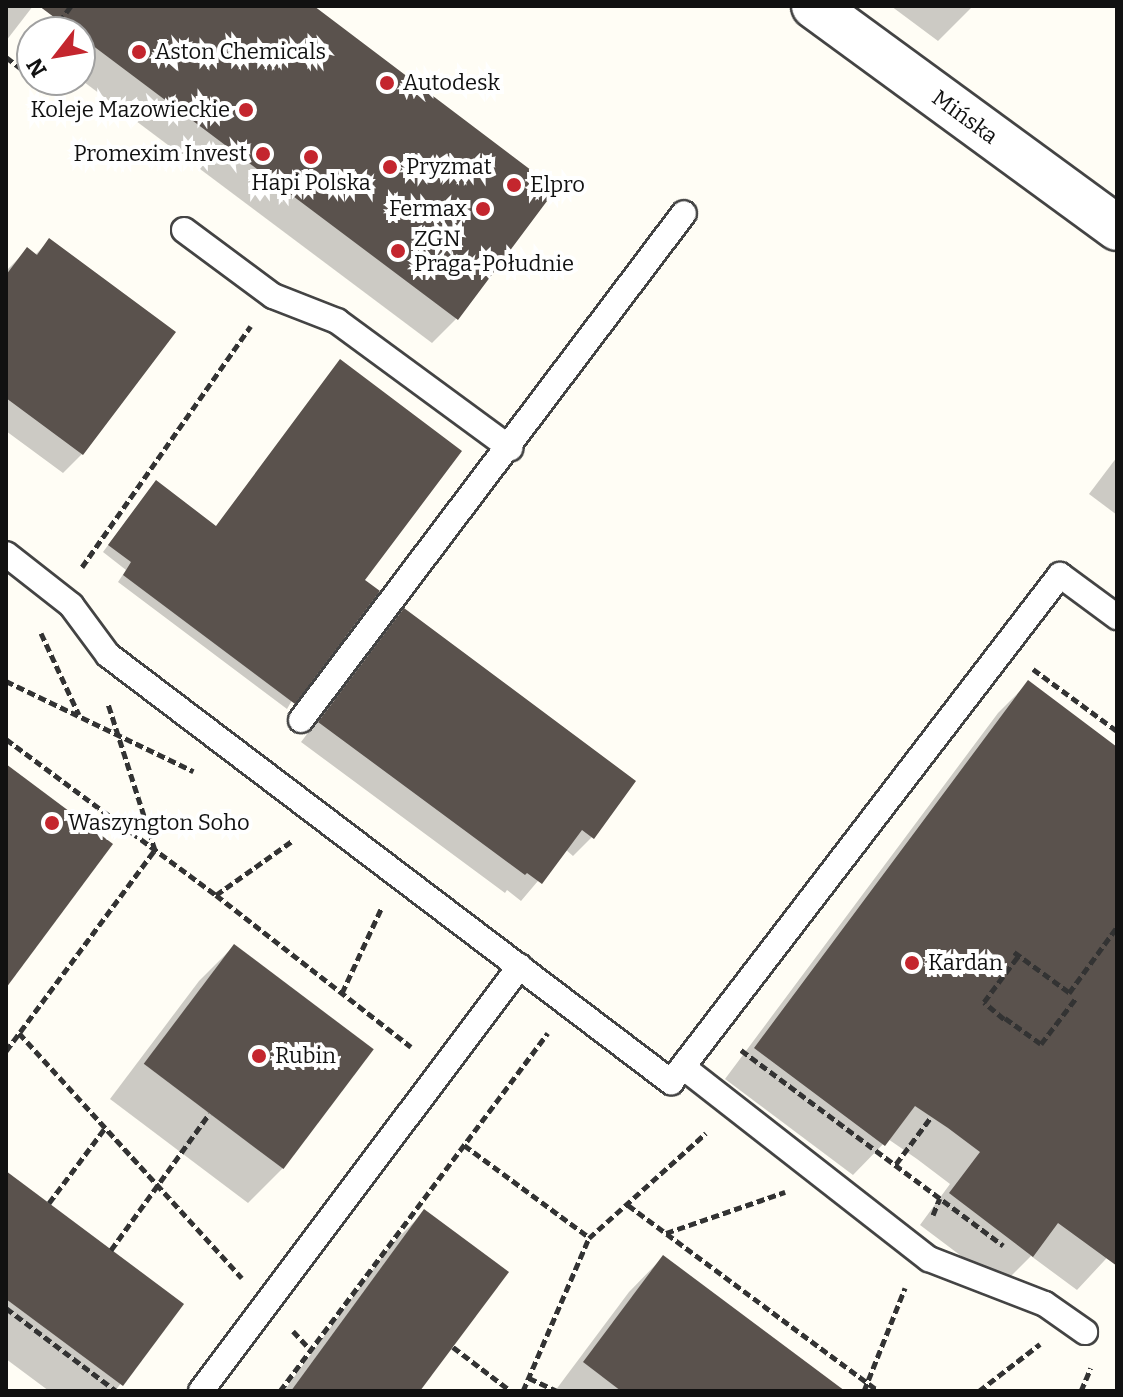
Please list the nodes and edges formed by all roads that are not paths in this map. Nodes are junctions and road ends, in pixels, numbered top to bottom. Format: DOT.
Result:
graph roads {
  1 [pos="814,6"];
  2 [pos="684,213"];
  3 [pos="1117,228"];
  4 [pos="184,230"];
  5 [pos="510,448"];
  6 [pos="6,554"];
  7 [pos="1117,617"];
  8 [pos="301,720"];
  9 [pos="520,966"];
  10 [pos="683,1067"];
  11 [pos="1077,1327"];
  12 [pos="201,1391"];
  1 -- 3 [label="street, Mińska"];
  2 -- 5 [label="lane"];
  4 -- 5 [label="lane"];
  5 -- 8 [label="lane"];
  6 -- 9 [label="lane"];
  7 -- 10 [label="lane"];
  9 -- 10 [label="lane"];
  9 -- 12 [label="lane"];
  10 -- 11 [label="lane"];
}
